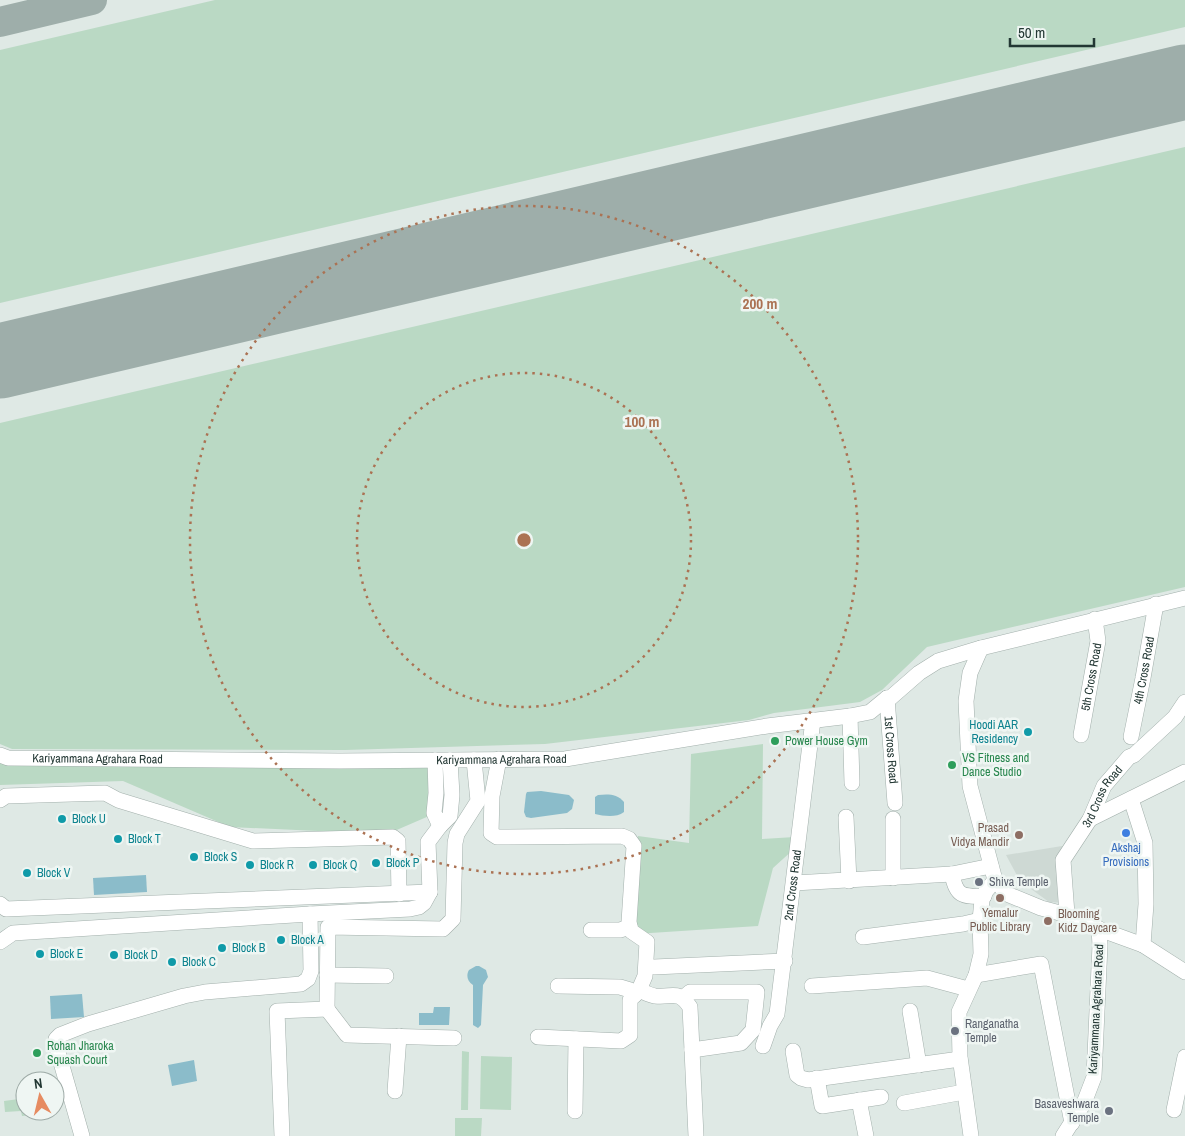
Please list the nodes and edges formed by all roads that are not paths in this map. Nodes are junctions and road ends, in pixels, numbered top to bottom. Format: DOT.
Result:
graph roads {
  1 [pos="1185,598"];
  2 [pos="1156,604"];
  3 [pos="1095,619"];
  4 [pos="981,648"];
  5 [pos="887,698"];
  6 [pos="1185,702"];
  7 [pos="850,716"];
  8 [pos="813,720"];
  9 [pos="1081,735"];
  10 [pos="1131,737"];
  11 [pos="0,755"];
  12 [pos="499,759"];
  13 [pos="435,760"];
  14 [pos="450,760"];
  15 [pos="474,760"];
  16 [pos="1185,772"];
  17 [pos="852,783"];
  18 [pos="1131,799"];
  19 [pos="0,800"];
  20 [pos="895,803"];
  21 [pos="485,804"];
  22 [pos="846,818"];
  23 [pos="893,819"];
  24 [pos="1090,819"];
  25 [pos="440,826"];
  26 [pos="993,873"];
  27 [pos="952,874"];
  28 [pos="893,878"];
  29 [pos="849,881"];
  30 [pos="794,883"];
  31 [pos="430,892"];
  32 [pos="399,894"];
  33 [pos="984,896"];
  34 [pos="0,904"];
  35 [pos="310,914"];
  36 [pos="1067,914"];
  37 [pos="980,920"];
  38 [pos="630,928"];
  39 [pos="1099,929"];
  40 [pos="591,930"];
  41 [pos="863,937"];
  42 [pos="0,942"];
  43 [pos="1142,945"];
  44 [pos="785,961"];
  45 [pos="654,968"];
  46 [pos="1185,972"];
  47 [pos="327,975"];
  48 [pos="976,975"];
  49 [pos="386,976"];
  50 [pos="558,986"];
  51 [pos="812,986"];
  52 [pos="968,989"];
  53 [pos="637,993"];
  54 [pos="684,998"];
  55 [pos="327,1009"];
  56 [pos="910,1011"];
  57 [pos="399,1036"];
  58 [pos="454,1038"];
  59 [pos="538,1038"];
  60 [pos="576,1039"];
  61 [pos="763,1046"];
  62 [pos="692,1050"];
  63 [pos="793,1051"];
  64 [pos="1185,1057"];
  65 [pos="960,1059"];
  66 [pos="919,1065"];
  67 [pos="817,1078"];
  68 [pos="395,1091"];
  69 [pos="964,1092"];
  70 [pos="881,1097"];
  71 [pos="859,1100"];
  72 [pos="904,1103"];
  73 [pos="1174,1110"];
  74 [pos="575,1111"];
  75 [pos="1068,1130"];
  76 [pos="82,1136"];
  77 [pos="282,1136"];
  78 [pos="696,1136"];
  79 [pos="866,1136"];
  80 [pos="971,1136"];
  1 -- 2 [label="street, Kariyammana Agrahara Road"];
  2 -- 3 [label="street, Kariyammana Agrahara Road"];
  2 -- 10 [label="street, 4th Cross Road"];
  3 -- 4 [label="street, Kariyammana Agrahara Road"];
  3 -- 9 [label="street, 5th Cross Road"];
  4 -- 5 [label="street, Kariyammana Agrahara Road"];
  4 -- 26 [label="street"];
  5 -- 7 [label="street, Kariyammana Agrahara Road"];
  5 -- 20 [label="street, 1st Cross Road"];
  6 -- 24 [label="street, 3rd Cross Road"];
  7 -- 8 [label="street, Kariyammana Agrahara Road"];
  7 -- 17 [label="street"];
  8 -- 12 [label="street, Kariyammana Agrahara Road"];
  8 -- 30 [label="street, 2nd Cross Road"];
  11 -- 13 [label="street, Kariyammana Agrahara Road"];
  12 -- 15 [label="street, Kariyammana Agrahara Road"];
  12 -- 21 [label="street"];
  13 -- 14 [label="street, Kariyammana Agrahara Road"];
  13 -- 25 [label="street"];
  14 -- 15 [label="street, Kariyammana Agrahara Road"];
  14 -- 25 [label="street"];
  15 -- 21 [label="street"];
  16 -- 18 [label="street"];
  18 -- 24 [label="street"];
  18 -- 43 [label="street"];
  19 -- 32 [label="street"];
  21 -- 38 [label="street"];
  21 -- 47 [label="street"];
  22 -- 29 [label="street"];
  23 -- 28 [label="street"];
  24 -- 36 [label="street, 3rd Cross Road"];
  25 -- 31 [label="street"];
  26 -- 27 [label="street"];
  26 -- 33 [label="street"];
  26 -- 36 [label="street, Kariyammana Agrahara Road"];
  27 -- 28 [label="street"];
  27 -- 33 [label="street"];
  28 -- 29 [label="street"];
  29 -- 30 [label="street"];
  30 -- 44 [label="street, 2nd Cross Road"];
  31 -- 32 [label="street"];
  31 -- 35 [label="street"];
  32 -- 34 [label="street"];
  33 -- 37 [label="street"];
  35 -- 42 [label="street"];
  35 -- 76 [label="street"];
  36 -- 39 [label="street, Kariyammana Agrahara Road"];
  37 -- 41 [label="street"];
  37 -- 48 [label="street"];
  38 -- 40 [label="street"];
  38 -- 53 [label="street"];
  39 -- 43 [label="street"];
  39 -- 75 [label="street, Kariyammana Agrahara Road"];
  43 -- 46 [label="street"];
  44 -- 45 [label="street"];
  44 -- 61 [label="street, 2nd Cross Road"];
  47 -- 49 [label="street"];
  47 -- 55 [label="street"];
  48 -- 52 [label="street"];
  48 -- 75 [label="street"];
  50 -- 53 [label="street"];
  51 -- 52 [label="street"];
  52 -- 65 [label="street"];
  53 -- 54 [label="street"];
  53 -- 60 [label="street"];
  54 -- 62 [label="street"];
  54 -- 62 [label="street"];
  55 -- 57 [label="street"];
  55 -- 77 [label="street"];
  56 -- 66 [label="street"];
  57 -- 58 [label="street"];
  57 -- 68 [label="street"];
  59 -- 60 [label="street"];
  60 -- 74 [label="street"];
  62 -- 78 [label="street"];
  63 -- 67 [label="street"];
  64 -- 73 [label="street"];
  65 -- 66 [label="street"];
  65 -- 69 [label="street"];
  66 -- 67 [label="street"];
  67 -- 71 [label="street"];
  69 -- 72 [label="street"];
  69 -- 80 [label="street"];
  70 -- 71 [label="street"];
  71 -- 79 [label="street"];
}
